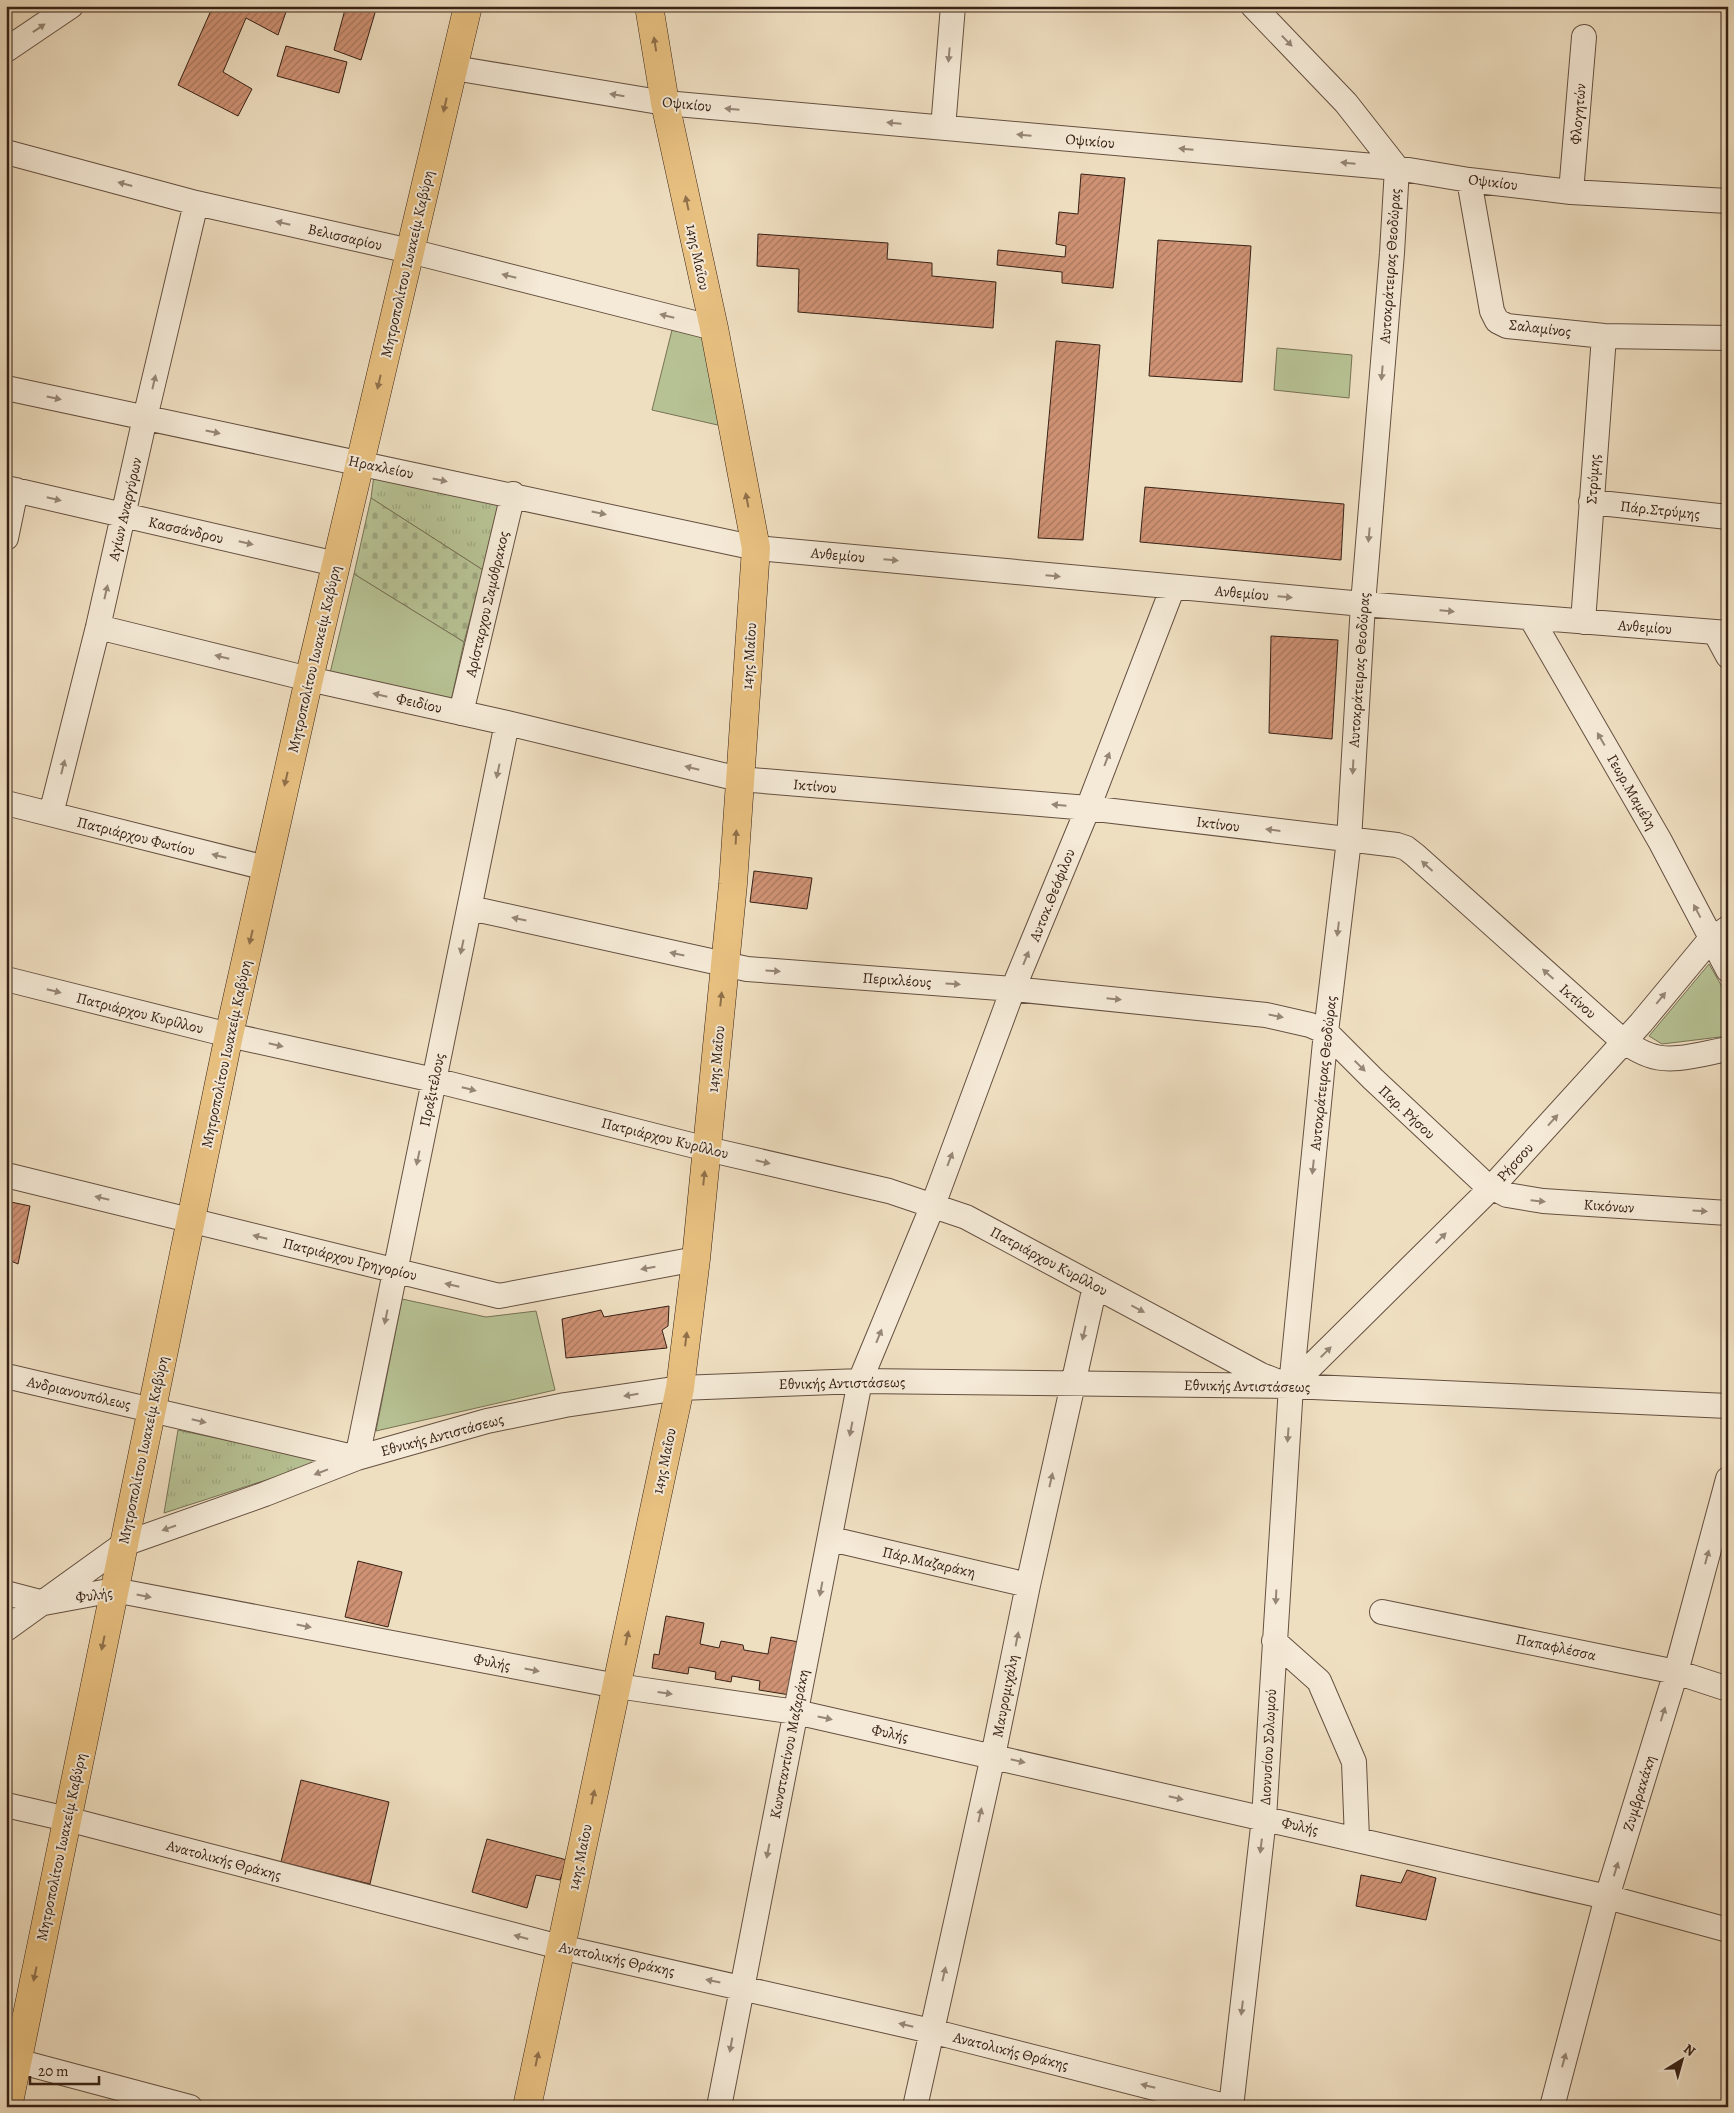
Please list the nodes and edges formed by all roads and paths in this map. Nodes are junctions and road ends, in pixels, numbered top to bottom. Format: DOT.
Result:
graph roads {
  1 [pos="71,6"];
  2 [pos="468,6"];
  3 [pos="649,6"];
  4 [pos="954,6"];
  5 [pos="1253,6"];
  6 [pos="1584,37"];
  7 [pos="6,50"];
  8 [pos="454,68"];
  9 [pos="665,103"];
  10 [pos="943,128"];
  11 [pos="6,152"];
  12 [pos="1397,168"];
  13 [pos="1469,180"];
  14 [pos="1571,192"];
  15 [pos="1728,200"];
  16 [pos="196,203"];
  17 [pos="410,251"];
  18 [pos="714,328"];
  19 [pos="1604,336"];
  20 [pos="1728,338"];
  21 [pos="6,388"];
  22 [pos="145,418"];
  23 [pos="360,463"];
  24 [pos="11,489"];
  25 [pos="513,494"];
  26 [pos="1592,502"];
  27 [pos="124,515"];
  28 [pos="1728,517"];
  29 [pos="6,538"];
  30 [pos="756,548"];
  31 [pos="336,564"];
  32 [pos="1173,587"];
  33 [pos="1363,604"];
  34 [pos="1531,618"];
  35 [pos="1583,622"];
  36 [pos="98,627"];
  37 [pos="1721,632"];
  38 [pos="1728,656"];
  39 [pos="309,679"];
  40 [pos="461,713"];
  41 [pos="507,723"];
  42 [pos="739,778"];
  43 [pos="6,803"];
  44 [pos="1088,808"];
  45 [pos="51,814"];
  46 [pos="1349,840"];
  47 [pos="266,868"];
  48 [pos="470,908"];
  49 [pos="1720,933"];
  50 [pos="725,964"];
  51 [pos="1728,970"];
  52 [pos="6,979"];
  53 [pos="1014,989"];
  54 [pos="1326,1032"];
  55 [pos="229,1035"];
  56 [pos="1624,1042"];
  57 [pos="1728,1049"];
  58 [pos="434,1080"];
  59 [pos="707,1149"];
  60 [pos="6,1175"];
  61 [pos="1492,1188"];
  62 [pos="933,1205"];
  63 [pos="1728,1213"];
  64 [pos="191,1219"];
  65 [pos="696,1260"];
  66 [pos="395,1271"];
  67 [pos="1095,1286"];
  68 [pos="6,1376"];
  69 [pos="860,1381"];
  70 [pos="1073,1384"];
  71 [pos="1291,1386"];
  72 [pos="680,1388"];
  73 [pos="1728,1406"];
  74 [pos="152,1410"];
  75 [pos="357,1458"];
  76 [pos="1728,1479"];
  77 [pos="831,1539"];
  78 [pos="124,1544"];
  79 [pos="1028,1585"];
  80 [pos="114,1590"];
  81 [pos="6,1593"];
  82 [pos="44,1602"];
  83 [pos="1382,1612"];
  84 [pos="6,1630"];
  85 [pos="1274,1641"];
  86 [pos="1676,1672"];
  87 [pos="617,1686"];
  88 [pos="1728,1689"];
  89 [pos="796,1712"];
  90 [pos="993,1756"];
  91 [pos="6,1805"];
  92 [pos="1264,1818"];
  93 [pos="67,1819"];
  94 [pos="1357,1839"];
  95 [pos="1607,1897"];
  96 [pos="1728,1930"];
  97 [pos="560,1947"];
  98 [pos="742,1987"];
  99 [pos="931,2031"];
  100 [pos="12,2059"];
  101 [pos="8,2107"];
  102 [pos="190,2107"];
  103 [pos="527,2107"];
  104 [pos="719,2107"];
  105 [pos="915,2107"];
  106 [pos="1230,2107"];
  107 [pos="1552,2107"];
  7 -- 1 [label="street, one-way"];
  2 -- 8 [label="main road, Μητροπολίτου Ιωακείμ Καβύρη"];
  9 -- 3 [label="main road, 14ης Μαΐου, one-way"];
  4 -- 10 [label="street, one-way"];
  5 -- 12 [label="street, Αυτοκράτειρας Θεοδώρας, one-way"];
  6 -- 14 [label="street, Φλογητών"];
  9 -- 8 [label="street, Οψικίου, one-way"];
  8 -- 17 [label="main road, Μητροπολίτου Ιωακείμ Καβύρη, one-way"];
  10 -- 9 [label="street, Οψικίου, one-way"];
  18 -- 9 [label="main road, 14ης Μαΐου, one-way"];
  12 -- 10 [label="street, Οψικίου, one-way"];
  16 -- 11 [label="street, Βελισσαρίου, one-way"];
  12 -- 13 [label="street, Οψικίου"];
  12 -- 33 [label="street, Αυτοκράτειρας Θεοδώρας, one-way"];
  13 -- 14 [label="street, Οψικίου"];
  13 -- 19 [label="street, Σαλαμίνος"];
  14 -- 15 [label="street, Οψικίου"];
  17 -- 16 [label="street, Βελισσαρίου, one-way"];
  22 -- 16 [label="street, Αγίων Αναργύρων, one-way"];
  18 -- 17 [label="street, Βελισσαρίου, one-way"];
  17 -- 23 [label="main road, Μητροπολίτου Ιωακείμ Καβύρη, one-way"];
  30 -- 18 [label="main road, 14ης Μαΐου, one-way"];
  19 -- 20 [label="street, Σαλαμίνος"];
  19 -- 26 [label="street, Στρύμης"];
  21 -- 22 [label="street, Ηρακλείου, one-way"];
  22 -- 23 [label="street, Ηρακλείου, one-way"];
  22 -- 27 [label="street, Αγίων Αναργύρων"];
  23 -- 25 [label="street, Ηρακλείου, one-way"];
  23 -- 31 [label="main road, Μητροπολίτου Ιωακείμ Καβύρη"];
  24 -- 27 [label="street, Κασσάνδρου, one-way"];
  24 -- 29 [label="street"];
  25 -- 30 [label="street, Ηρακλείου, one-way"];
  25 -- 40 [label="street, Αρίσταρχου Σαμόθρακος"];
  26 -- 28 [label="street, Πάρ.Στρύμης"];
  26 -- 35 [label="street, Στρύμης"];
  27 -- 31 [label="street, Κασσάνδρου, one-way"];
  36 -- 27 [label="street, Αγίων Αναργύρων, one-way"];
  30 -- 32 [label="street, Ανθεμίου, one-way"];
  30 -- 42 [label="main road, 14ης Μαΐου"];
  31 -- 39 [label="main road, Μητροπολίτου Ιωακείμ Καβύρη"];
  32 -- 33 [label="street, Ανθεμίου, one-way"];
  44 -- 32 [label="street, Αυτοκ.Θεόφιλου, one-way"];
  33 -- 34 [label="street, Ανθεμίου, one-way"];
  33 -- 46 [label="street, Αυτοκράτειρας Θεοδώρας, one-way"];
  34 -- 35 [label="street, Ανθεμίου"];
  49 -- 34 [label="street, Γεωρ.Μαμέλη, one-way"];
  35 -- 37 [label="street, Ανθεμίου"];
  39 -- 36 [label="street, Φειδίου, one-way"];
  45 -- 36 [label="street, Αγίων Αναργύρων, one-way"];
  37 -- 38 [label="street"];
  40 -- 39 [label="street, Φειδίου, one-way"];
  39 -- 47 [label="main road, Μητροπολίτου Ιωακείμ Καβύρη, one-way"];
  40 -- 41 [label="street, Φειδίου"];
  42 -- 41 [label="street, Φειδίου, one-way"];
  41 -- 48 [label="street, Πραξιτέλους, one-way"];
  44 -- 42 [label="street, Ικτίνου, one-way"];
  50 -- 42 [label="main road, 14ης Μαΐου, one-way"];
  43 -- 45 [label="street, Πατριάρχου Φωτίου"];
  46 -- 44 [label="street, Ικτίνου, one-way"];
  53 -- 44 [label="street, Αυτοκ.Θεόφιλου, one-way"];
  47 -- 45 [label="street, Πατριάρχου Φωτίου, one-way"];
  46 -- 54 [label="street, Αυτοκράτειρας Θεοδώρας, one-way"];
  56 -- 46 [label="street, Ικτίνου, one-way"];
  47 -- 55 [label="main road, Μητροπολίτου Ιωακείμ Καβύρη, one-way"];
  50 -- 48 [label="street, Περικλέους, one-way"];
  48 -- 58 [label="street, Πραξιτέλους, one-way"];
  49 -- 51 [label="street, Γεωρ.Μαμέλη"];
  56 -- 49 [label="street, Ρήσσου, one-way"];
  50 -- 53 [label="street, Περικλέους, one-way"];
  59 -- 50 [label="main road, 14ης Μαΐου, one-way"];
  52 -- 55 [label="street, Πατριάρχου Κυρίλλου, one-way"];
  53 -- 54 [label="street, Περικλέους, one-way"];
  62 -- 53 [label="street, Αυτοκ.Θεόφιλου, one-way"];
  54 -- 61 [label="street, Παρ. Ρήσου, one-way"];
  54 -- 71 [label="street, Αυτοκράτειρας Θεοδώρας, one-way"];
  55 -- 58 [label="street, Πατριάρχου Κυρίλλου, one-way"];
  55 -- 64 [label="main road, Μητροπολίτου Ιωακείμ Καβύρη"];
  56 -- 57 [label="street, Ικτίνου"];
  61 -- 56 [label="street, Ρήσσου, one-way"];
  58 -- 59 [label="street, Πατριάρχου Κυρίλλου, one-way"];
  58 -- 66 [label="street, Πραξιτέλους, one-way"];
  59 -- 62 [label="street, Πατριάρχου Κυρίλλου, one-way"];
  65 -- 59 [label="main road, 14ης Μαΐου, one-way"];
  64 -- 60 [label="street, Πατριάρχου Γρηγορίου, one-way"];
  61 -- 63 [label="street, Κικόνων, one-way"];
  71 -- 61 [label="street, Ρήσσου, one-way"];
  62 -- 67 [label="street, Πατριάρχου Κυρίλλου"];
  69 -- 62 [label="street, Αυτοκ.Θεόφιλου, one-way"];
  66 -- 64 [label="street, Πατριάρχου Γρηγορίου, one-way"];
  64 -- 74 [label="main road, Μητροπολίτου Ιωακείμ Καβύρη"];
  65 -- 66 [label="street, Πατριάρχου Γρηγορίου, one-way"];
  72 -- 65 [label="main road, 14ης Μαΐου, one-way"];
  66 -- 75 [label="street, Πραξιτέλους, one-way"];
  67 -- 70 [label="street, Μαυρομιχάλη, one-way"];
  67 -- 71 [label="street, Πατριάρχου Κυρίλλου, one-way"];
  68 -- 74 [label="street, Ανδριανουπόλεως"];
  69 -- 70 [label="street, Εθνικής Αντιστάσεως"];
  69 -- 72 [label="street, Εθνικής Αντιστάσεως"];
  69 -- 77 [label="street, Κωνσταντίνου Μαζαράκη, one-way"];
  70 -- 71 [label="street, Εθνικής Αντιστάσεως"];
  79 -- 70 [label="street, Μαυρομιχάλη, one-way"];
  71 -- 73 [label="street, Εθνικής Αντιστάσεως"];
  71 -- 85 [label="street, Διονυσίου Σολωμού, one-way"];
  72 -- 75 [label="street, Εθνικής Αντιστάσεως, one-way"];
  87 -- 72 [label="main road, 14ης Μαΐου, one-way"];
  74 -- 75 [label="street, Ανδριανουπόλεως, one-way"];
  74 -- 78 [label="main road, Μητροπολίτου Ιωακείμ Καβύρη"];
  75 -- 78 [label="street, Εθνικής Αντιστάσεως, one-way"];
  86 -- 76 [label="street, Ζυμβρακάκη, one-way"];
  77 -- 79 [label="street, Πάρ.Μαζαράκη"];
  77 -- 89 [label="street, Κωνσταντίνου Μαζαράκη, one-way"];
  78 -- 80 [label="main road, Μητροπολίτου Ιωακείμ Καβύρη"];
  78 -- 82 [label="street, Εθνικής Αντιστάσεως"];
  90 -- 79 [label="street, Μαυρομιχάλη, one-way"];
  80 -- 82 [label="street, Φυλής"];
  80 -- 87 [label="street, Φυλής, one-way"];
  80 -- 93 [label="main road, Μητροπολίτου Ιωακείμ Καβύρη, one-way"];
  81 -- 82 [label="street"];
  82 -- 84 [label="street, Εθνικής Αντιστάσεως"];
  83 -- 86 [label="street, Παπαφλέσσα"];
  85 -- 92 [label="street, Διονυσίου Σολωμού"];
  85 -- 94 [label="street"];
  86 -- 88 [label="street, Παπαφλέσσα"];
  95 -- 86 [label="street, Ζυμβρακάκη, one-way"];
  87 -- 89 [label="street, Φυλής, one-way"];
  97 -- 87 [label="main road, 14ης Μαΐου, one-way"];
  89 -- 90 [label="street, Φυλής, one-way"];
  89 -- 98 [label="street, Κωνσταντίνου Μαζαράκη, one-way"];
  90 -- 92 [label="street, Φυλής, one-way"];
  99 -- 90 [label="street, Μαυρομιχάλη, one-way"];
  91 -- 93 [label="street, Ανατολικής Θράκης"];
  92 -- 94 [label="street, Φυλής"];
  92 -- 106 [label="street, Διονυσίου Σολωμού, one-way"];
  97 -- 93 [label="street, Ανατολικής Θράκης, one-way"];
  93 -- 100 [label="main road, Μητροπολίτου Ιωακείμ Καβύρη, one-way"];
  94 -- 95 [label="street, Φυλής"];
  95 -- 96 [label="street, Φυλής"];
  107 -- 95 [label="street, Ζυμβρακάκη, one-way"];
  98 -- 97 [label="street, Ανατολικής Θράκης, one-way"];
  103 -- 97 [label="main road, 14ης Μαΐου, one-way"];
  99 -- 98 [label="street, Ανατολικής Θράκης, one-way"];
  98 -- 104 [label="street, Κωνσταντίνου Μαζαράκη, one-way"];
  99 -- 105 [label="street, Μαυρομιχάλη"];
  106 -- 99 [label="street, Ανατολικής Θράκης, one-way"];
  100 -- 101 [label="main road, Μητροπολίτου Ιωακείμ Καβύρη"];
  100 -- 102 [label="street"];
}
